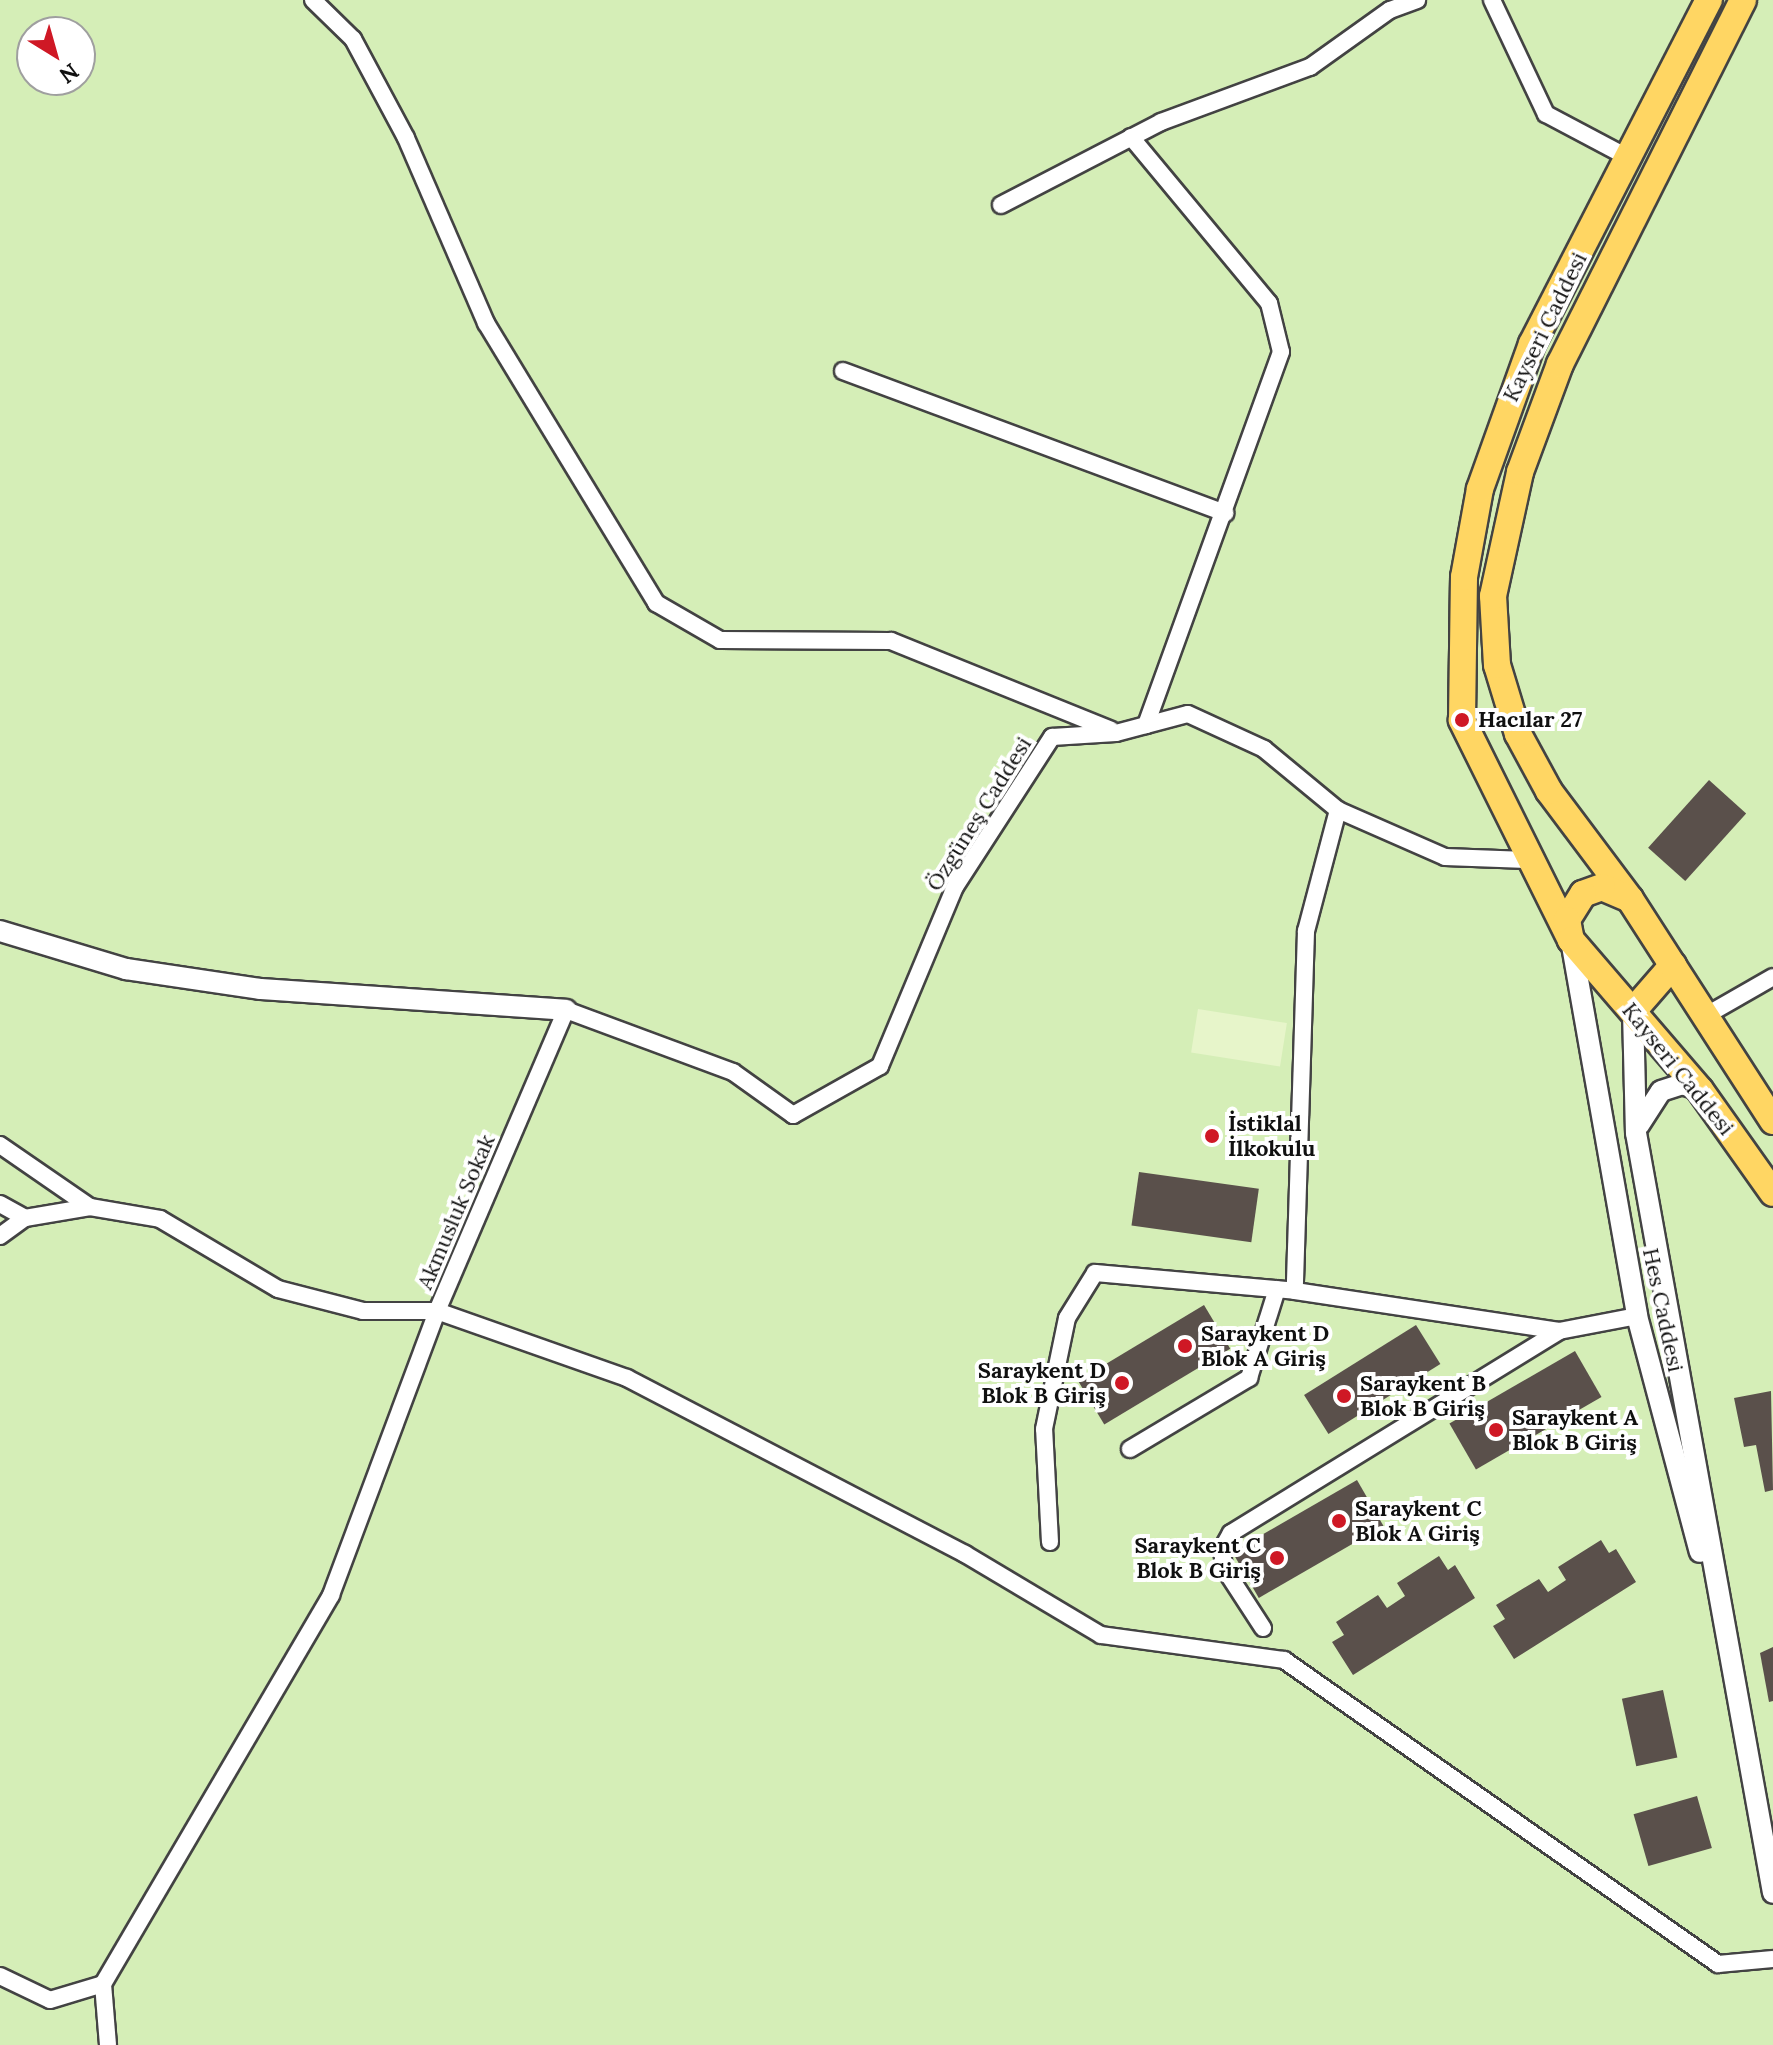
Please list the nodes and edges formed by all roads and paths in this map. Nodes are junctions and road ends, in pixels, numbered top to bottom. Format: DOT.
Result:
graph roads {
  1 [pos="313,0"];
  2 [pos="1417,0"];
  3 [pos="1492,0"];
  4 [pos="1709,0"];
  5 [pos="1743,0"];
  6 [pos="1131,137"];
  7 [pos="1629,158"];
  8 [pos="1001,205"];
  9 [pos="843,371"];
  10 [pos="1225,513"];
  11 [pos="1146,725"];
  12 [pos="1116,733"];
  13 [pos="1338,810"];
  14 [pos="1527,860"];
  15 [pos="1633,904"];
  16 [pos="0,931"];
  17 [pos="1574,944"];
  18 [pos="1673,965"];
  19 [pos="1773,977"];
  20 [pos="566,1010"];
  21 [pos="1633,1011"];
  22 [pos="1705,1016"];
  23 [pos="1700,1090"];
  24 [pos="1773,1121"];
  25 [pos="1636,1133"];
  26 [pos="0,1145"];
  27 [pos="1773,1193"];
  28 [pos="0,1204"];
  29 [pos="90,1207"];
  30 [pos="25,1218"];
  31 [pos="0,1236"];
  32 [pos="1277,1289"];
  33 [pos="1295,1291"];
  34 [pos="437,1311"];
  35 [pos="1637,1316"];
  36 [pos="1559,1331"];
  37 [pos="1130,1449"];
  38 [pos="1050,1542"];
  39 [pos="1263,1628"];
  40 [pos="1737,1683"];
  41 [pos="1773,1893"];
  42 [pos="1773,1959"];
  43 [pos="0,1976"];
  44 [pos="103,1984"];
  45 [pos="108,2045"];
  1 -- 12 [label="street"];
  2 -- 6 [label="street"];
  3 -- 7 [label="street"];
  4 -- 7 [label="main road, Kayseri Caddesi"];
  5 -- 15 [label="main road, Kayseri Caddesi"];
  6 -- 8 [label="street"];
  6 -- 10 [label="street"];
  7 -- 14 [label="main road, Kayseri Caddesi"];
  9 -- 10 [label="street"];
  10 -- 11 [label="street"];
  11 -- 12 [label="street, Özgüneş Caddesi"];
  11 -- 13 [label="street, Özgüneş Caddesi"];
  12 -- 20 [label="street, Özgüneş Caddesi"];
  13 -- 14 [label="street, Özgüneş Caddesi"];
  13 -- 33 [label="street"];
  14 -- 17 [label="main road, Kayseri Caddesi"];
  15 -- 17 [label="main road"];
  15 -- 18 [label="main road, Kayseri Caddesi"];
  16 -- 20 [label="street"];
  17 -- 21 [label="main road, Kayseri Caddesi"];
  17 -- 35 [label="street, Hes Caddesi"];
  18 -- 21 [label="main road"];
  18 -- 22 [label="main road, Kayseri Caddesi"];
  19 -- 22 [label="street"];
  20 -- 34 [label="street, Akmusluk Sokak"];
  21 -- 23 [label="main road, Kayseri Caddesi"];
  21 -- 25 [label="street, Hes Caddesi"];
  22 -- 24 [label="main road, Kayseri Caddesi"];
  23 -- 25 [label="street"];
  23 -- 27 [label="main road, Kayseri Caddesi"];
  25 -- 40 [label="street, Hes Caddesi"];
  26 -- 29 [label="street"];
  28 -- 30 [label="street"];
  29 -- 30 [label="street, Akmusluk Sokak"];
  29 -- 34 [label="street, Akmusluk Sokak"];
  30 -- 31 [label="street, Akmusluk Sokak"];
  32 -- 33 [label="street"];
  32 -- 37 [label="street"];
  32 -- 38 [label="street"];
  33 -- 36 [label="street"];
  34 -- 42 [label="street"];
  34 -- 44 [label="street"];
  35 -- 36 [label="street"];
  35 -- 40 [label="street, Hes Caddesi"];
  36 -- 39 [label="street"];
  40 -- 41 [label="street, Hes Caddesi"];
  43 -- 44 [label="street"];
  44 -- 45 [label="street"];
}
